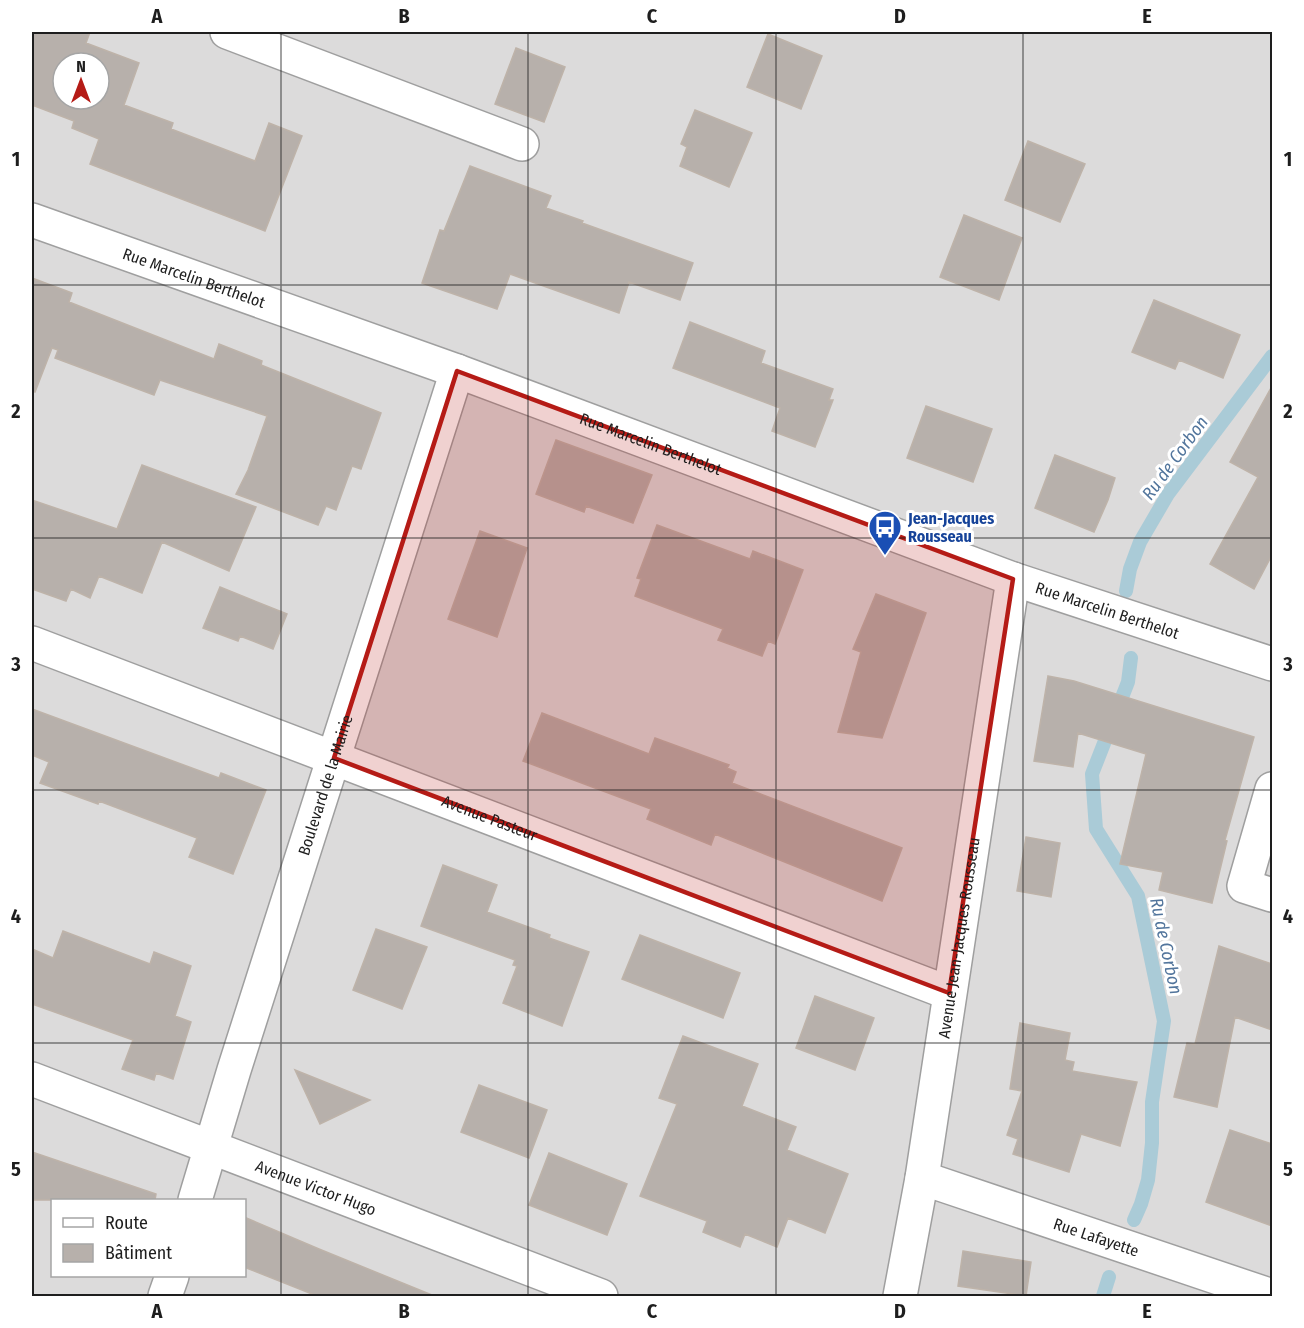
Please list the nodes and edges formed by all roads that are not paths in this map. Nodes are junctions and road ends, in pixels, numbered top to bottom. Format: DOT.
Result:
graph roads {
  1 [pos="227,32"];
  2 [pos="522,144"];
  3 [pos="32,220"];
  4 [pos="457,371"];
  5 [pos="1013,579"];
  6 [pos="32,642"];
  7 [pos="1272,664"];
  8 [pos="334,758"];
  9 [pos="1272,789"];
  10 [pos="1272,895"];
  11 [pos="949,993"];
  12 [pos="32,1079"];
  13 [pos="212,1147"];
  14 [pos="922,1178"];
  15 [pos="195,1199"];
  16 [pos="171,1277"];
  17 [pos="165,1296"];
  18 [pos="601,1296"];
  19 [pos="900,1296"];
  20 [pos="1272,1296"];
  1 -- 2 [label="street"];
  3 -- 4 [label="street, Rue Marcelin Berthelot"];
  4 -- 5 [label="street, Rue Marcelin Berthelot"];
  4 -- 8 [label="street, Boulevard de la Mairie"];
  5 -- 7 [label="street, Rue Marcelin Berthelot"];
  5 -- 11 [label="street, Avenue Jean-Jacques Rousseau"];
  6 -- 8 [label="street, Avenue Pasteur"];
  8 -- 11 [label="street, Avenue Pasteur"];
  8 -- 13 [label="street, Boulevard de la Mairie"];
  9 -- 10 [label="street"];
  11 -- 14 [label="street, Avenue Jean-Jacques Rousseau"];
  12 -- 13 [label="street, Avenue Victor Hugo"];
  13 -- 15 [label="street, Boulevard de la Mairie"];
  13 -- 18 [label="street, Avenue Victor Hugo"];
  14 -- 19 [label="street, Avenue Jean-Jacques Rousseau"];
  14 -- 20 [label="street, Rue Lafayette"];
  16 -- 17 [label="street"];
}
